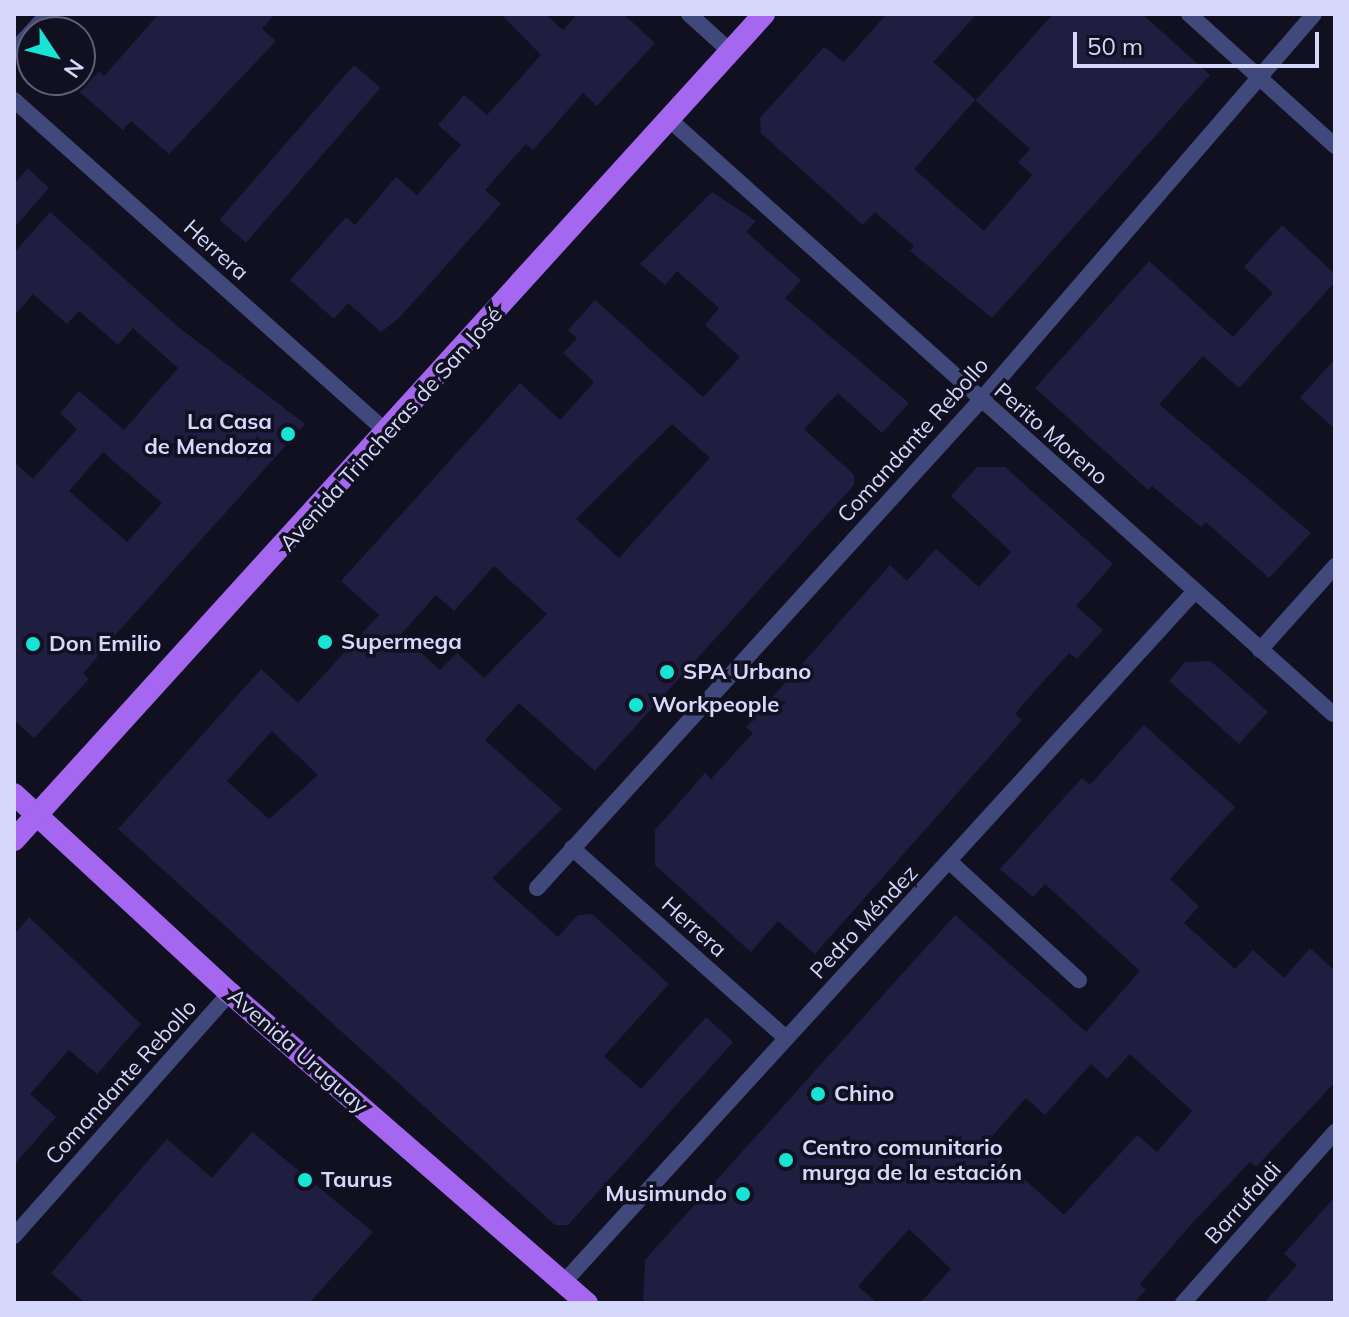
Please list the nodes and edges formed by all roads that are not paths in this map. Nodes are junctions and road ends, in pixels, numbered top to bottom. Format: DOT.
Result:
graph roads {
  1 [pos="48,14"];
  2 [pos="689,14"];
  3 [pos="764,14"];
  4 [pos="1189,14"];
  5 [pos="1314,14"];
  6 [pos="14,51"];
  7 [pos="731,52"];
  8 [pos="1258,77"];
  9 [pos="14,100"];
  10 [pos="670,120"];
  11 [pos="1335,146"];
  12 [pos="980,401"];
  13 [pos="389,434"];
  14 [pos="1335,566"];
  15 [pos="1195,591"];
  16 [pos="1260,650"];
  17 [pos="1333,714"];
  18 [pos="14,794"];
  19 [pos="37,815"];
  20 [pos="14,840"];
  21 [pos="572,848"];
  22 [pos="950,862"];
  23 [pos="537,888"];
  24 [pos="1079,980"];
  25 [pos="230,993"];
  26 [pos="786,1038"];
  27 [pos="1335,1132"];
  28 [pos="14,1236"];
  29 [pos="564,1282"];
  30 [pos="587,1303"];
  31 [pos="1183,1303"];
  1 -- 6 [label="street"];
  2 -- 7 [label="street"];
  3 -- 7 [label="main road, Avenida Trincheras de San José"];
  4 -- 8 [label="street"];
  5 -- 8 [label="street, Comandante Rebollo"];
  7 -- 10 [label="main road, Avenida Trincheras de San José"];
  8 -- 11 [label="street"];
  8 -- 12 [label="street, Comandante Rebollo"];
  9 -- 13 [label="street, Herrera"];
  10 -- 12 [label="street, Perito Moreno"];
  10 -- 13 [label="main road, Avenida Trincheras de San José"];
  12 -- 15 [label="street, Perito Moreno"];
  12 -- 21 [label="street, Comandante Rebollo"];
  13 -- 19 [label="main road, Avenida Trincheras de San José"];
  14 -- 16 [label="street"];
  15 -- 16 [label="street, Perito Moreno"];
  15 -- 22 [label="street, Pedro Méndez"];
  16 -- 17 [label="street, Perito Moreno"];
  18 -- 19 [label="main road, Avenida Uruguay"];
  19 -- 20 [label="main road, Avenida Trincheras de San José"];
  19 -- 25 [label="main road, Avenida Uruguay"];
  21 -- 23 [label="street, Comandante Rebollo"];
  21 -- 26 [label="street, Herrera"];
  22 -- 24 [label="street"];
  22 -- 26 [label="street, Pedro Méndez"];
  25 -- 28 [label="street, Comandante Rebollo"];
  25 -- 29 [label="main road, Avenida Uruguay"];
  26 -- 29 [label="street, Pedro Méndez"];
  27 -- 31 [label="street, Barrufaldi"];
  29 -- 30 [label="main road, Avenida Uruguay"];
}
